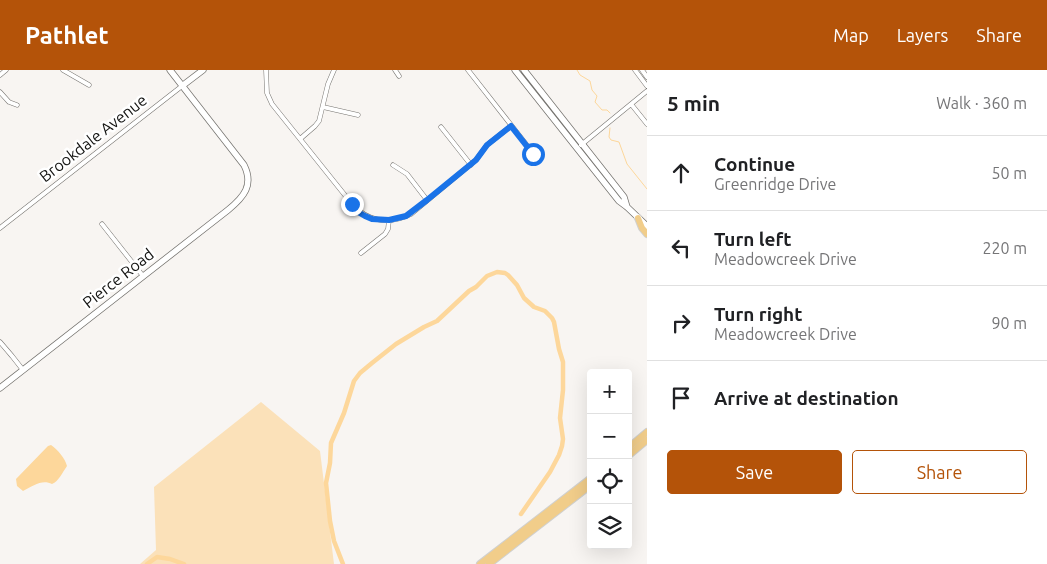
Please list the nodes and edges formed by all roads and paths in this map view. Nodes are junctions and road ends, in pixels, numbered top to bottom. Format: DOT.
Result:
graph roads {
  1 [pos="6,70"];
  2 [pos="63,70"];
  3 [pos="170,70"];
  4 [pos="203,70"];
  5 [pos="266,70"];
  6 [pos="334,70"];
  7 [pos="395,70"];
  8 [pos="468,70"];
  9 [pos="516,70"];
  10 [pos="524,70"];
  11 [pos="634,70"];
  12 [pos="642,70"];
  13 [pos="0,75"];
  14 [pos="399,76"];
  15 [pos="647,77"];
  16 [pos="89,85"];
  17 [pos="182,86"];
  18 [pos="647,86"];
  19 [pos="647,91"];
  20 [pos="0,92"];
  21 [pos="631,104"];
  22 [pos="17,105"];
  23 [pos="323,107"];
  24 [pos="358,115"];
  25 [pos="647,124"];
  26 [pos="511,126"];
  27 [pos="441,127"];
  28 [pos="300,139"];
  29 [pos="582,144"];
  30 [pos="576,148"];
  31 [pos="533,154"];
  32 [pos="393,165"];
  33 [pos="471,165"];
  34 [pos="427,200"];
  35 [pos="627,206"];
  36 [pos="638,218"];
  37 [pos="389,220"];
  38 [pos="647,220"];
  39 [pos="102,224"];
  40 [pos="647,226"];
  41 [pos="0,228"];
  42 [pos="647,234"];
  43 [pos="361,253"];
  44 [pos="143,276"];
  45 [pos="0,342"];
  46 [pos="23,370"];
  47 [pos="0,388"];
  48 [pos="647,432"];
  49 [pos="647,440"];
  50 [pos="632,445"];
  51 [pos="632,453"];
  52 [pos="587,481"];
  53 [pos="587,488"];
  54 [pos="480,564"];
  55 [pos="489,564"];
  1 -- 13 [label="street"];
  2 -- 16 [label="street"];
  3 -- 17 [label="street"];
  4 -- 17 [label="street, Brookdale Avenue"];
  5 -- 28 [label="street"];
  6 -- 23 [label="street"];
  7 -- 14 [label="street"];
  8 -- 26 [label="street"];
  9 -- 30 [label="street"];
  10 -- 29 [label="street"];
  11 -- 18 [label="street"];
  12 -- 15 [label="street"];
  17 -- 41 [label="street, Brookdale Avenue"];
  17 -- 44 [label="street, Pierce Road"];
  19 -- 21 [label="street"];
  20 -- 22 [label="street"];
  21 -- 25 [label="street"];
  21 -- 29 [label="street"];
  23 -- 24 [label="street"];
  23 -- 28 [label="street"];
  26 -- 31 [label="street"];
  26 -- 33 [label="street"];
  27 -- 33 [label="street"];
  28 -- 37 [label="street"];
  29 -- 30 [label="street"];
  29 -- 35 [label="street"];
  30 -- 35 [label="street"];
  32 -- 34 [label="street"];
  33 -- 34 [label="street"];
  34 -- 37 [label="street"];
  35 -- 36 [label="street"];
  36 -- 38 [label="main road"];
  36 -- 40 [label="street"];
  36 -- 42 [label="main road"];
  37 -- 43 [label="street"];
  39 -- 44 [label="street"];
  44 -- 46 [label="street, Pierce Road"];
  45 -- 46 [label="street"];
  46 -- 47 [label="street, Pierce Road"];
  48 -- 50 [label="main road"];
  49 -- 51 [label="main road"];
  52 -- 54 [label="main road"];
  53 -- 55 [label="main road"];
}
